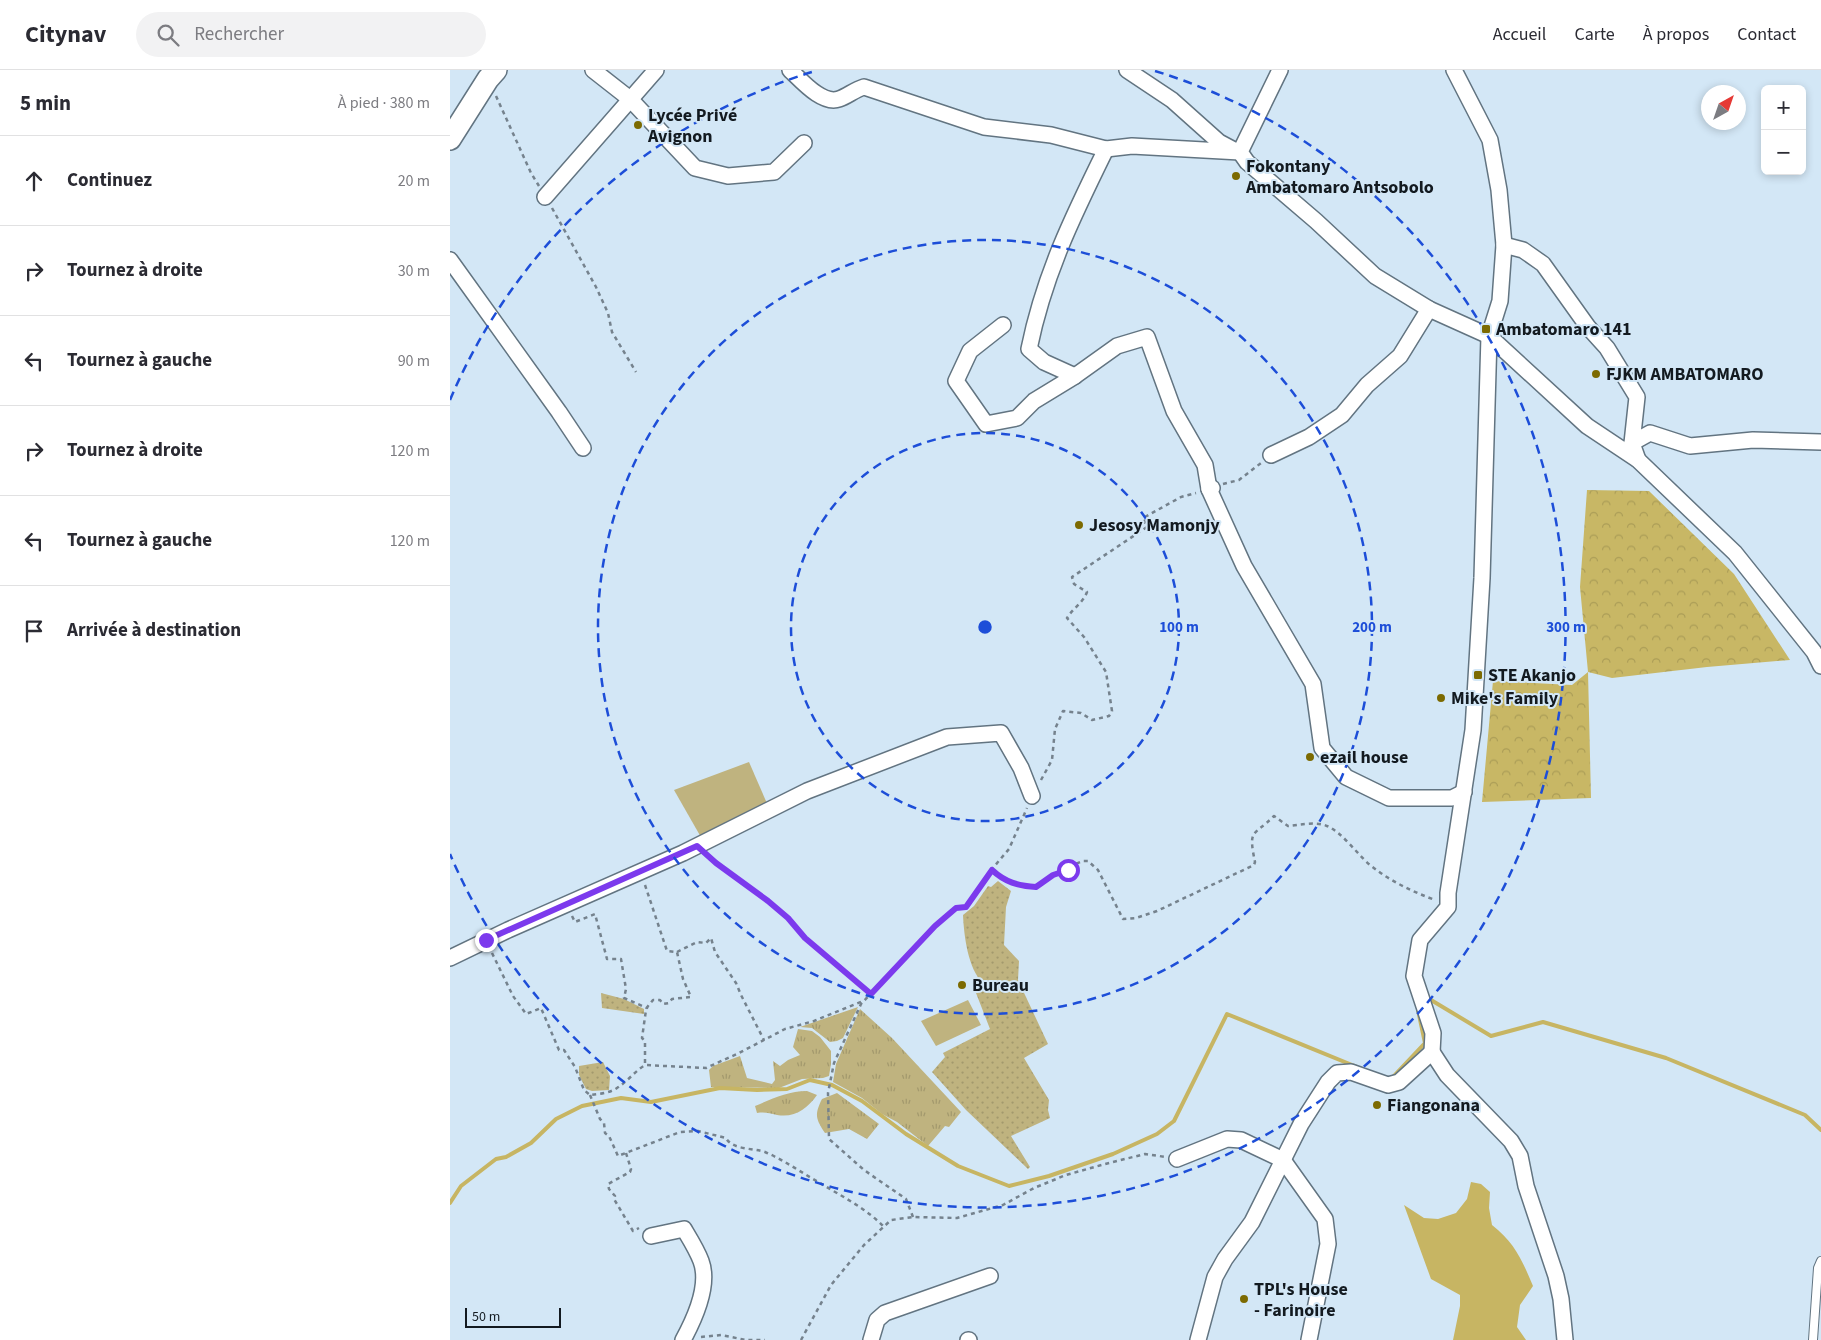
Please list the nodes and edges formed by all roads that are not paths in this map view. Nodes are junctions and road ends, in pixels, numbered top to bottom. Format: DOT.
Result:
graph roads {
  1 [pos="593,70"];
  2 [pos="656,70"];
  3 [pos="790,70"];
  4 [pos="1127,70"];
  5 [pos="1280,70"];
  6 [pos="1454,70"];
  7 [pos="492,74"];
  8 [pos="630,100"];
  9 [pos="450,139"];
  10 [pos="804,144"];
  11 [pos="1106,149"];
  12 [pos="1240,152"];
  13 [pos="545,197"];
  14 [pos="1504,245"];
  15 [pos="450,260"];
  16 [pos="1430,309"];
  17 [pos="1004,325"];
  18 [pos="1489,336"];
  19 [pos="1075,376"];
  20 [pos="1821,442"];
  21 [pos="1632,443"];
  22 [pos="583,448"];
  23 [pos="1271,455"];
  24 [pos="1638,460"];
  25 [pos="1821,666"];
  26 [pos="1464,792"];
  27 [pos="1032,796"];
  28 [pos="450,958"];
  29 [pos="1432,1052"];
  30 [pos="1177,1159"];
  31 [pos="1283,1160"];
  32 [pos="651,1236"];
  33 [pos="1821,1262"];
  34 [pos="990,1276"];
  35 [pos="688,1339"];
  36 [pos="872,1340"];
  37 [pos="1198,1340"];
  38 [pos="1309,1340"];
  39 [pos="1565,1340"];
  40 [pos="1813,1340"];
  1 -- 8 [label="street"];
  2 -- 8 [label="street"];
  3 -- 11 [label="street"];
  4 -- 12 [label="street"];
  5 -- 12 [label="street"];
  6 -- 14 [label="street"];
  7 -- 9 [label="street"];
  8 -- 10 [label="street"];
  8 -- 13 [label="street"];
  11 -- 12 [label="street"];
  11 -- 19 [label="street"];
  12 -- 16 [label="street"];
  14 -- 18 [label="street"];
  14 -- 21 [label="street"];
  15 -- 22 [label="street"];
  16 -- 18 [label="street"];
  16 -- 23 [label="street"];
  17 -- 19 [label="street"];
  18 -- 24 [label="street"];
  18 -- 26 [label="street"];
  19 -- 26 [label="street"];
  20 -- 21 [label="street"];
  21 -- 24 [label="street"];
  24 -- 25 [label="street"];
  26 -- 29 [label="street"];
  27 -- 28 [label="street"];
  29 -- 31 [label="street"];
  29 -- 39 [label="street"];
  30 -- 31 [label="street"];
  31 -- 37 [label="street"];
  31 -- 38 [label="street"];
  32 -- 35 [label="street"];
  33 -- 40 [label="lane"];
  34 -- 36 [label="street"];
}
